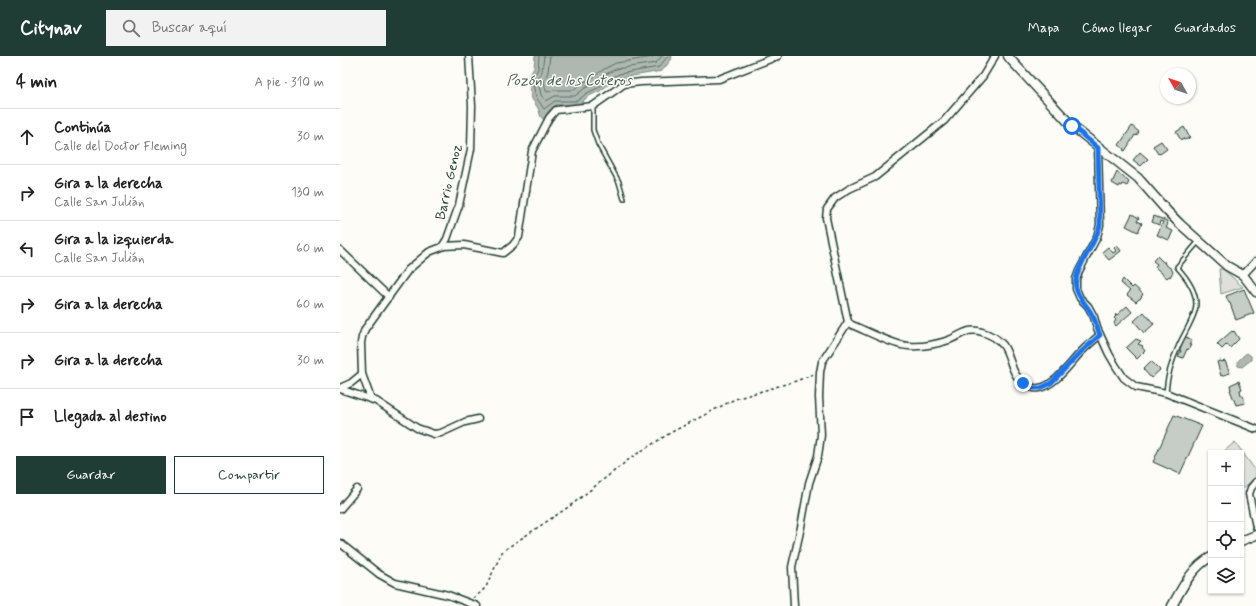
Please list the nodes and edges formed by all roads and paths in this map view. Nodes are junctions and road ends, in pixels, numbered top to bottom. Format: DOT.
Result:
graph roads {
  1 [pos="469,56"];
  2 [pos="778,56"];
  3 [pos="995,56"];
  4 [pos="1008,56"];
  5 [pos="593,106"];
  6 [pos="1098,148"];
  7 [pos="624,199"];
  8 [pos="1199,241"];
  9 [pos="443,246"];
  10 [pos="340,250"];
  11 [pos="1256,261"];
  12 [pos="1243,275"];
  13 [pos="1256,292"];
  14 [pos="389,297"];
  15 [pos="848,322"];
  16 [pos="1100,335"];
  17 [pos="820,372"];
  18 [pos="362,374"];
  19 [pos="340,388"];
  20 [pos="1166,393"];
  21 [pos="371,399"];
  22 [pos="478,419"];
  23 [pos="1256,429"];
  24 [pos="1256,482"];
  25 [pos="357,489"];
  26 [pos="340,509"];
  27 [pos="1256,527"];
  28 [pos="1256,535"];
  29 [pos="1244,540"];
  30 [pos="340,543"];
  31 [pos="1210,558"];
  32 [pos="468,602"];
  33 [pos="477,606"];
  34 [pos="794,606"];
  35 [pos="1172,606"];
  1 -- 9 [label="street, Barrio Genoz"];
  2 -- 5 [label="street"];
  3 -- 15 [label="street"];
  4 -- 6 [label="street"];
  5 -- 7 [label="lane"];
  5 -- 9 [label="street"];
  6 -- 8 [label="street"];
  6 -- 16 [label="street"];
  8 -- 12 [label="street"];
  8 -- 20 [label="lane"];
  9 -- 14 [label="street"];
  10 -- 14 [label="street"];
  11 -- 12 [label="street"];
  12 -- 13 [label="street"];
  14 -- 18 [label="street"];
  15 -- 16 [label="street"];
  15 -- 17 [label="street"];
  16 -- 20 [label="street"];
  17 -- 32 [label="path"];
  17 -- 34 [label="street"];
  18 -- 19 [label="street"];
  18 -- 21 [label="street"];
  19 -- 21 [label="street"];
  20 -- 23 [label="street"];
  21 -- 22 [label="street"];
  24 -- 27 [label="street"];
  25 -- 26 [label="street"];
  28 -- 29 [label="street"];
  30 -- 32 [label="street"];
  31 -- 35 [label="street"];
  32 -- 33 [label="street"];
}
